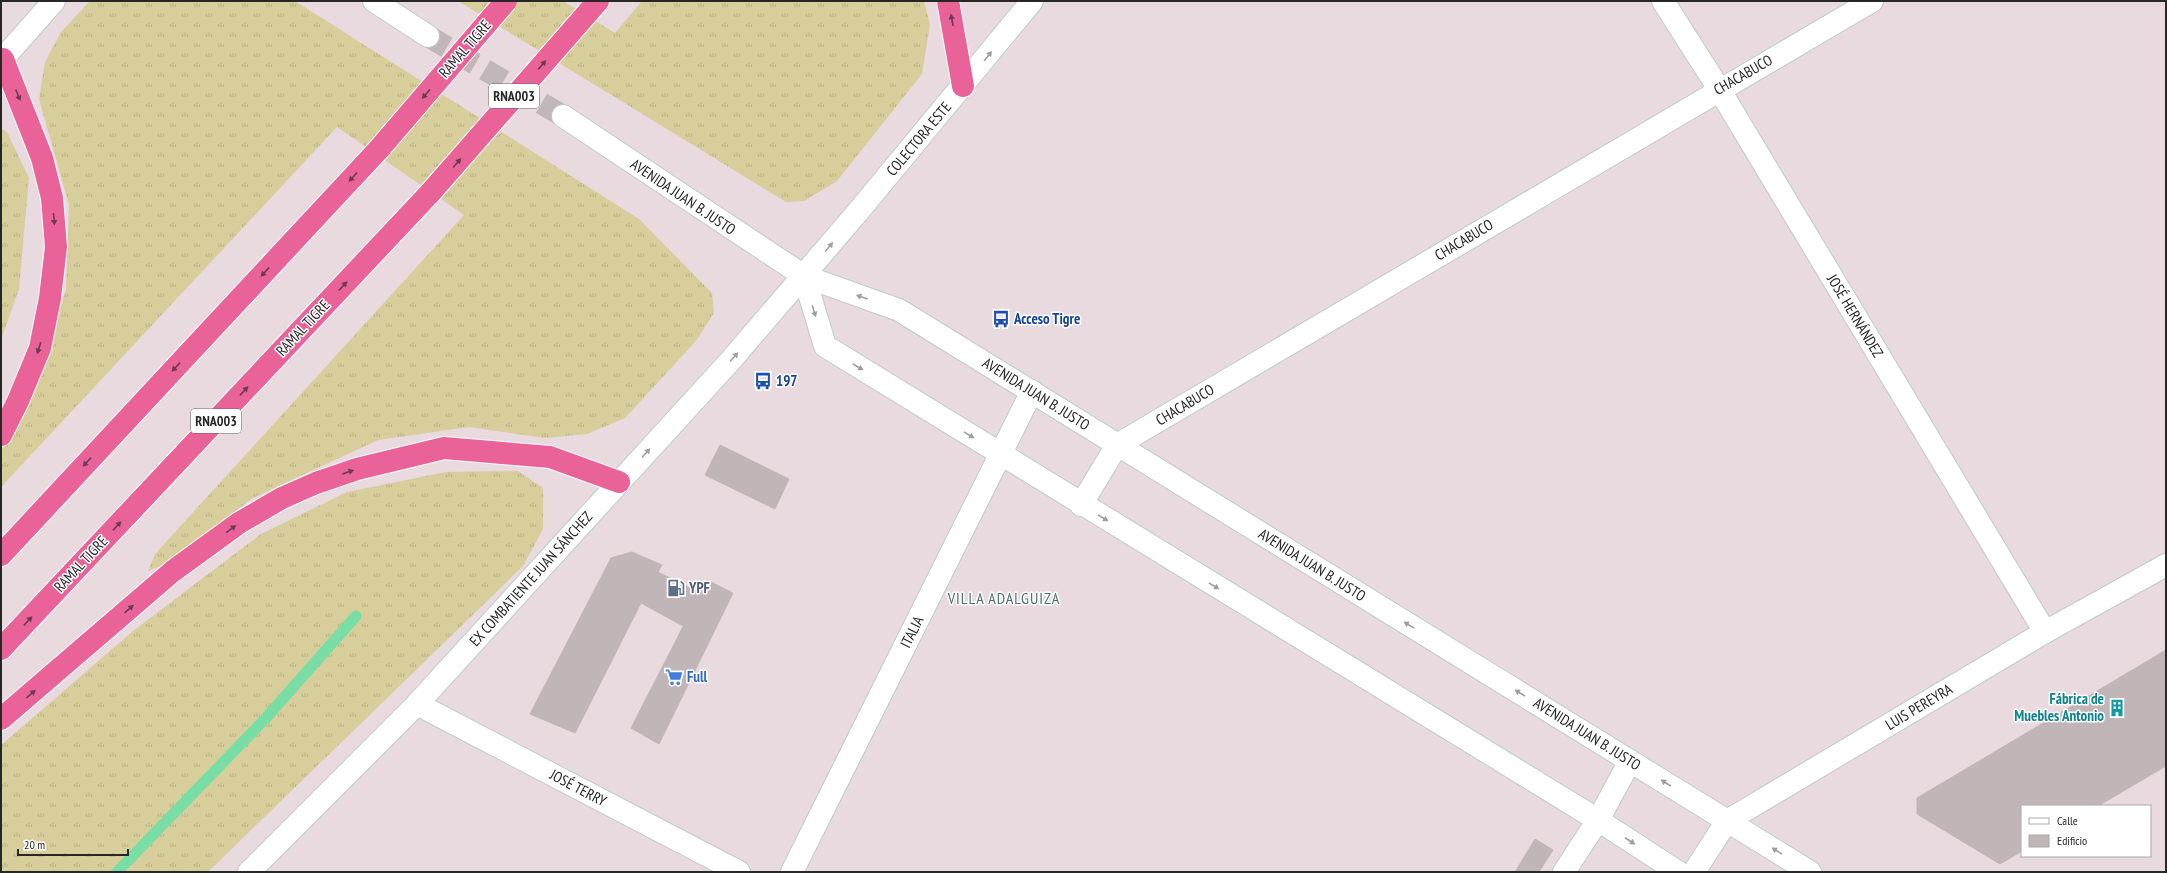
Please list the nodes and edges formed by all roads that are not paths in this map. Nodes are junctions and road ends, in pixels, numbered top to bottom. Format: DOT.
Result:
graph roads {
  1 [pos="54,1"];
  2 [pos="374,1"];
  3 [pos="506,1"];
  4 [pos="598,1"];
  5 [pos="948,1"];
  6 [pos="1032,1"];
  7 [pos="1663,1"];
  8 [pos="1872,1"];
  9 [pos="428,36"];
  10 [pos="2,60"];
  11 [pos="963,86"];
  12 [pos="1719,90"];
  13 [pos="563,116"];
  14 [pos="804,276"];
  15 [pos="1032,391"];
  16 [pos="1,435"];
  17 [pos="1117,445"];
  18 [pos="1001,454"];
  19 [pos="619,482"];
  20 [pos="1081,505"];
  21 [pos="1,555"];
  22 [pos="2166,566"];
  23 [pos="2045,632"];
  24 [pos="1,649"];
  25 [pos="417,704"];
  26 [pos="1,719"];
  27 [pos="1630,761"];
  28 [pos="1598,820"];
  29 [pos="1727,821"];
  30 [pos="249,872"];
  31 [pos="739,872"];
  32 [pos="792,872"];
  33 [pos="1564,872"];
  34 [pos="1678,872"];
  35 [pos="1694,872"];
  36 [pos="1810,872"];
  1 -- 10 [label="street"];
  2 -- 9 [label="street"];
  3 -- 21 [label="highway, RAMAL TIGRE, one-way, bridge"];
  24 -- 4 [label="highway, RAMAL TIGRE / RNA003, one-way, bridge"];
  11 -- 5 [label="highway, one-way"];
  11 -- 6 [label="street, COLECTORA ESTE, one-way"];
  7 -- 12 [label="street, JOSÉ HERNÁNDEZ"];
  8 -- 12 [label="street, CHACABUCO"];
  10 -- 16 [label="highway, one-way"];
  14 -- 11 [label="street, COLECTORA ESTE, one-way"];
  12 -- 17 [label="street, CHACABUCO"];
  12 -- 23 [label="street, JOSÉ HERNÁNDEZ"];
  13 -- 14 [label="street, AVENIDA JUAN B. JUSTO"];
  15 -- 14 [label="street, AVENIDA JUAN B. JUSTO, one-way"];
  14 -- 18 [label="street, one-way"];
  19 -- 14 [label="street, EX COMBATIENTE JUAN SÁNCHEZ, one-way"];
  15 -- 17 [label="street, AVENIDA JUAN B. JUSTO"];
  15 -- 18 [label="street, ITALIA"];
  17 -- 20 [label="street, CHACABUCO"];
  27 -- 17 [label="street, AVENIDA JUAN B. JUSTO, one-way"];
  18 -- 20 [label="street"];
  18 -- 32 [label="street, ITALIA"];
  19 -- 25 [label="street, EX COMBATIENTE JUAN SÁNCHEZ"];
  26 -- 19 [label="highway, one-way"];
  20 -- 28 [label="street, one-way"];
  22 -- 23 [label="street, LUIS PEREYRA"];
  23 -- 29 [label="street, LUIS PEREYRA"];
  25 -- 30 [label="street, EX COMBATIENTE JUAN SÁNCHEZ"];
  25 -- 31 [label="street, JOSÉ TERRY"];
  27 -- 28 [label="street"];
  29 -- 27 [label="street, AVENIDA JUAN B. JUSTO, one-way"];
  28 -- 33 [label="street"];
  28 -- 34 [label="street, one-way"];
  29 -- 35 [label="street, LUIS PEREYRA"];
  36 -- 29 [label="street, AVENIDA JUAN B. JUSTO, one-way"];
}
